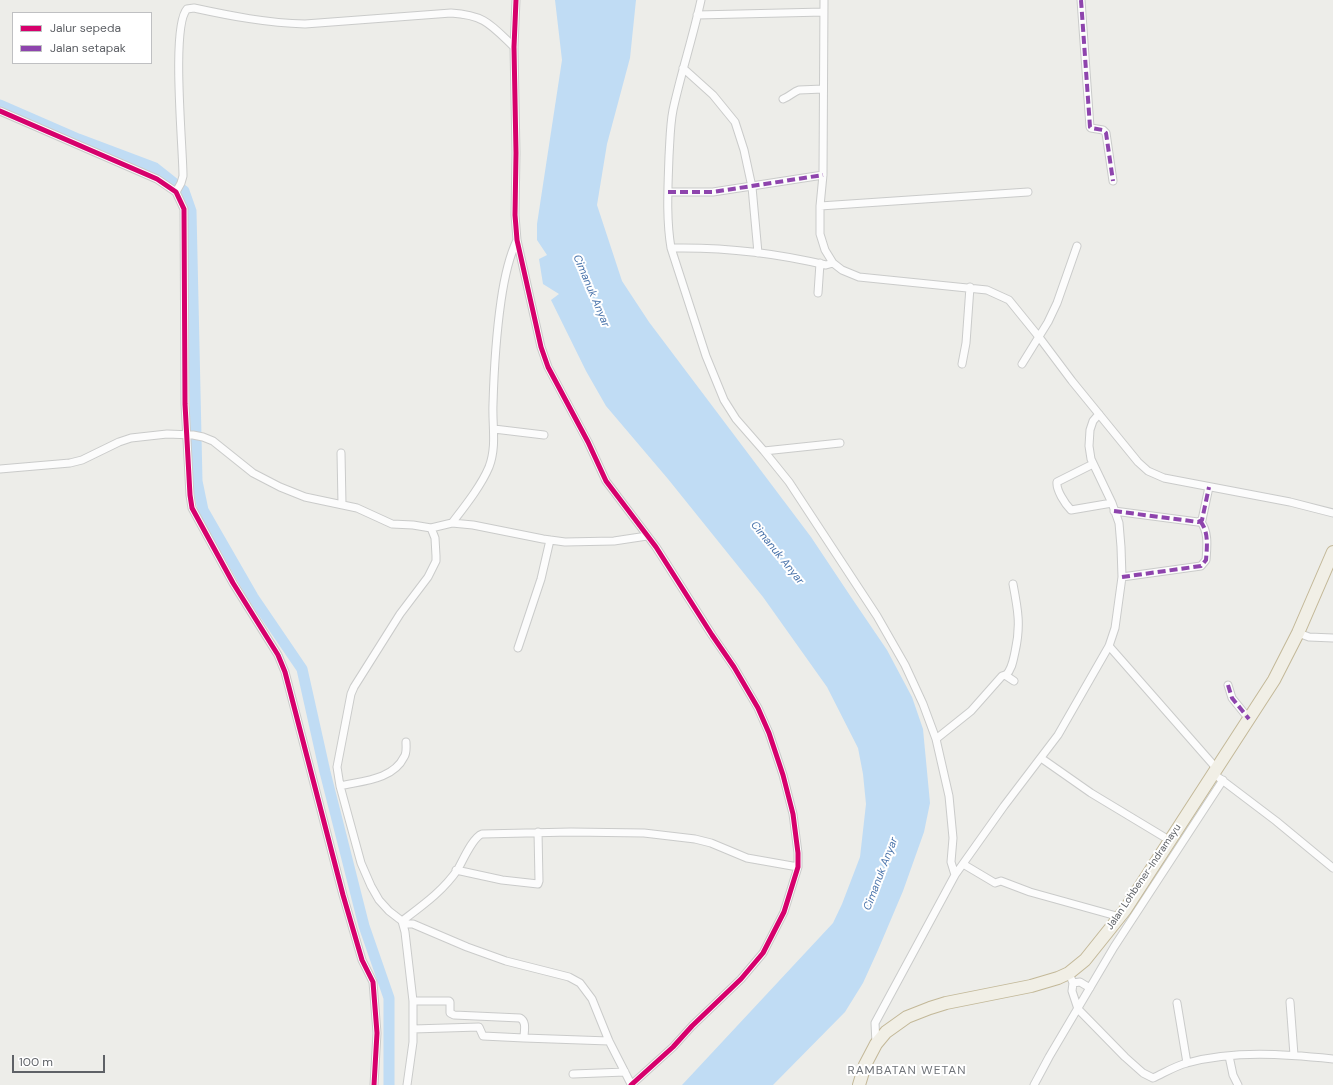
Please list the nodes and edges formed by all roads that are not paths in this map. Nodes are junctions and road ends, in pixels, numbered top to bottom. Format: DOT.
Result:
graph roads {
  1 [pos="516,0"];
  2 [pos="701,0"];
  3 [pos="824,0"];
  4 [pos="1081,0"];
  5 [pos="824,12"];
  6 [pos="697,15"];
  7 [pos="514,47"];
  8 [pos="683,68"];
  9 [pos="823,89"];
  10 [pos="782,99"];
  11 [pos="0,111"];
  12 [pos="823,175"];
  13 [pos="1113,181"];
  14 [pos="752,187"];
  15 [pos="178,188"];
  16 [pos="668,192"];
  17 [pos="1028,192"];
  18 [pos="824,206"];
  19 [pos="517,240"];
  20 [pos="1076,246"];
  21 [pos="671,248"];
  22 [pos="758,253"];
  23 [pos="820,263"];
  24 [pos="832,263"];
  25 [pos="970,287"];
  26 [pos="818,293"];
  27 [pos="1039,337"];
  28 [pos="962,364"];
  29 [pos="1022,364"];
  30 [pos="1099,414"];
  31 [pos="494,429"];
  32 [pos="190,435"];
  33 [pos="544,435"];
  34 [pos="840,442"];
  35 [pos="764,451"];
  36 [pos="341,453"];
  37 [pos="1093,464"];
  38 [pos="0,469"];
  39 [pos="1209,487"];
  40 [pos="342,504"];
  41 [pos="1113,507"];
  42 [pos="1333,513"];
  43 [pos="1200,521"];
  44 [pos="452,523"];
  45 [pos="431,528"];
  46 [pos="647,536"];
  47 [pos="550,540"];
  48 [pos="1333,552"];
  49 [pos="1122,577"];
  50 [pos="1013,584"];
  51 [pos="1303,635"];
  52 [pos="1333,638"];
  53 [pos="1109,646"];
  54 [pos="518,648"];
  55 [pos="1006,675"];
  56 [pos="1014,681"];
  57 [pos="1228,685"];
  58 [pos="1249,719"];
  59 [pos="936,739"];
  60 [pos="406,742"];
  61 [pos="1041,758"];
  62 [pos="1219,776"];
  63 [pos="340,786"];
  64 [pos="538,832"];
  65 [pos="1169,840"];
  66 [pos="963,864"];
  67 [pos="798,867"];
  68 [pos="1333,868"];
  69 [pos="456,870"];
  70 [pos="955,875"];
  71 [pos="1120,917"];
  72 [pos="403,922"];
  73 [pos="1074,979"];
  74 [pos="1088,987"];
  75 [pos="413,1001"];
  76 [pos="1290,1002"];
  77 [pos="1177,1003"];
  78 [pos="1076,1005"];
  79 [pos="413,1029"];
  80 [pos="524,1038"];
  81 [pos="609,1041"];
  82 [pos="876,1044"];
  83 [pos="1294,1055"];
  84 [pos="1229,1056"];
  85 [pos="1333,1059"];
  86 [pos="1187,1063"];
  87 [pos="625,1072"];
  88 [pos="573,1074"];
  89 [pos="1152,1082"];
  90 [pos="374,1085"];
  91 [pos="407,1085"];
  92 [pos="631,1085"];
  93 [pos="859,1085"];
  94 [pos="1034,1085"];
  95 [pos="1238,1085"];
  1 -- 7 [label="street"];
  2 -- 6 [label="street"];
  3 -- 5 [label="street"];
  4 -- 13 [label="street"];
  5 -- 6 [label="street"];
  5 -- 9 [label="street"];
  6 -- 8 [label="street"];
  7 -- 15 [label="street"];
  7 -- 19 [label="street"];
  8 -- 14 [label="street"];
  8 -- 16 [label="street"];
  9 -- 10 [label="street"];
  9 -- 12 [label="street"];
  11 -- 15 [label="street"];
  12 -- 14 [label="street"];
  12 -- 18 [label="street"];
  14 -- 16 [label="street"];
  14 -- 22 [label="street"];
  15 -- 32 [label="street"];
  16 -- 21 [label="street"];
  17 -- 18 [label="street"];
  18 -- 24 [label="street"];
  19 -- 31 [label="street"];
  19 -- 46 [label="street"];
  20 -- 27 [label="street"];
  21 -- 22 [label="street"];
  21 -- 35 [label="street"];
  22 -- 23 [label="street"];
  23 -- 24 [label="street"];
  23 -- 26 [label="street"];
  24 -- 25 [label="street"];
  25 -- 27 [label="street"];
  25 -- 28 [label="street"];
  27 -- 29 [label="street"];
  27 -- 30 [label="street"];
  30 -- 37 [label="street"];
  30 -- 39 [label="street"];
  31 -- 33 [label="street"];
  31 -- 44 [label="street"];
  32 -- 38 [label="street"];
  32 -- 40 [label="street"];
  32 -- 90 [label="street"];
  34 -- 35 [label="street"];
  35 -- 59 [label="street"];
  36 -- 40 [label="street"];
  37 -- 41 [label="street"];
  37 -- 41 [label="street"];
  39 -- 42 [label="street"];
  39 -- 43 [label="street"];
  40 -- 45 [label="street"];
  41 -- 43 [label="street"];
  41 -- 49 [label="street"];
  43 -- 49 [label="street"];
  44 -- 45 [label="street"];
  44 -- 47 [label="street"];
  45 -- 63 [label="street"];
  46 -- 47 [label="street"];
  46 -- 67 [label="street"];
  47 -- 54 [label="street"];
  48 -- 51 [label="highway, Jalan Lohbener-Indramayu"];
  49 -- 53 [label="street"];
  50 -- 55 [label="street"];
  51 -- 52 [label="street"];
  51 -- 58 [label="highway, Jalan Lohbener-Indramayu"];
  53 -- 61 [label="street"];
  53 -- 62 [label="street"];
  55 -- 56 [label="street"];
  55 -- 59 [label="street"];
  57 -- 58 [label="street"];
  58 -- 62 [label="highway, Jalan Lohbener-Indramayu"];
  59 -- 70 [label="street"];
  60 -- 63 [label="street"];
  61 -- 65 [label="street"];
  61 -- 66 [label="street"];
  62 -- 65 [label="highway, Jalan Lohbener-Indramayu"];
  62 -- 68 [label="street"];
  62 -- 74 [label="street"];
  63 -- 72 [label="street"];
  64 -- 67 [label="street"];
  64 -- 69 [label="street"];
  64 -- 69 [label="street"];
  65 -- 71 [label="highway, Jalan Lohbener-Indramayu"];
  66 -- 70 [label="street"];
  66 -- 71 [label="street"];
  67 -- 92 [label="street"];
  69 -- 72 [label="street"];
  70 -- 82 [label="street"];
  71 -- 73 [label="highway, Jalan Lohbener-Indramayu"];
  72 -- 75 [label="street"];
  72 -- 81 [label="street"];
  73 -- 74 [label="street"];
  73 -- 78 [label="street"];
  73 -- 82 [label="highway, Jalan Lohbener-Indramayu"];
  74 -- 78 [label="street"];
  75 -- 79 [label="street"];
  75 -- 80 [label="street"];
  76 -- 83 [label="street"];
  77 -- 86 [label="street"];
  78 -- 89 [label="street"];
  78 -- 94 [label="street"];
  79 -- 80 [label="street"];
  79 -- 91 [label="street"];
  80 -- 81 [label="street"];
  81 -- 87 [label="street"];
  82 -- 93 [label="highway, Jalan Lohbener-Indramayu"];
  83 -- 84 [label="street"];
  83 -- 85 [label="street"];
  84 -- 86 [label="street"];
  84 -- 95 [label="street"];
  86 -- 89 [label="street"];
  87 -- 88 [label="street"];
  87 -- 92 [label="street"];
}
